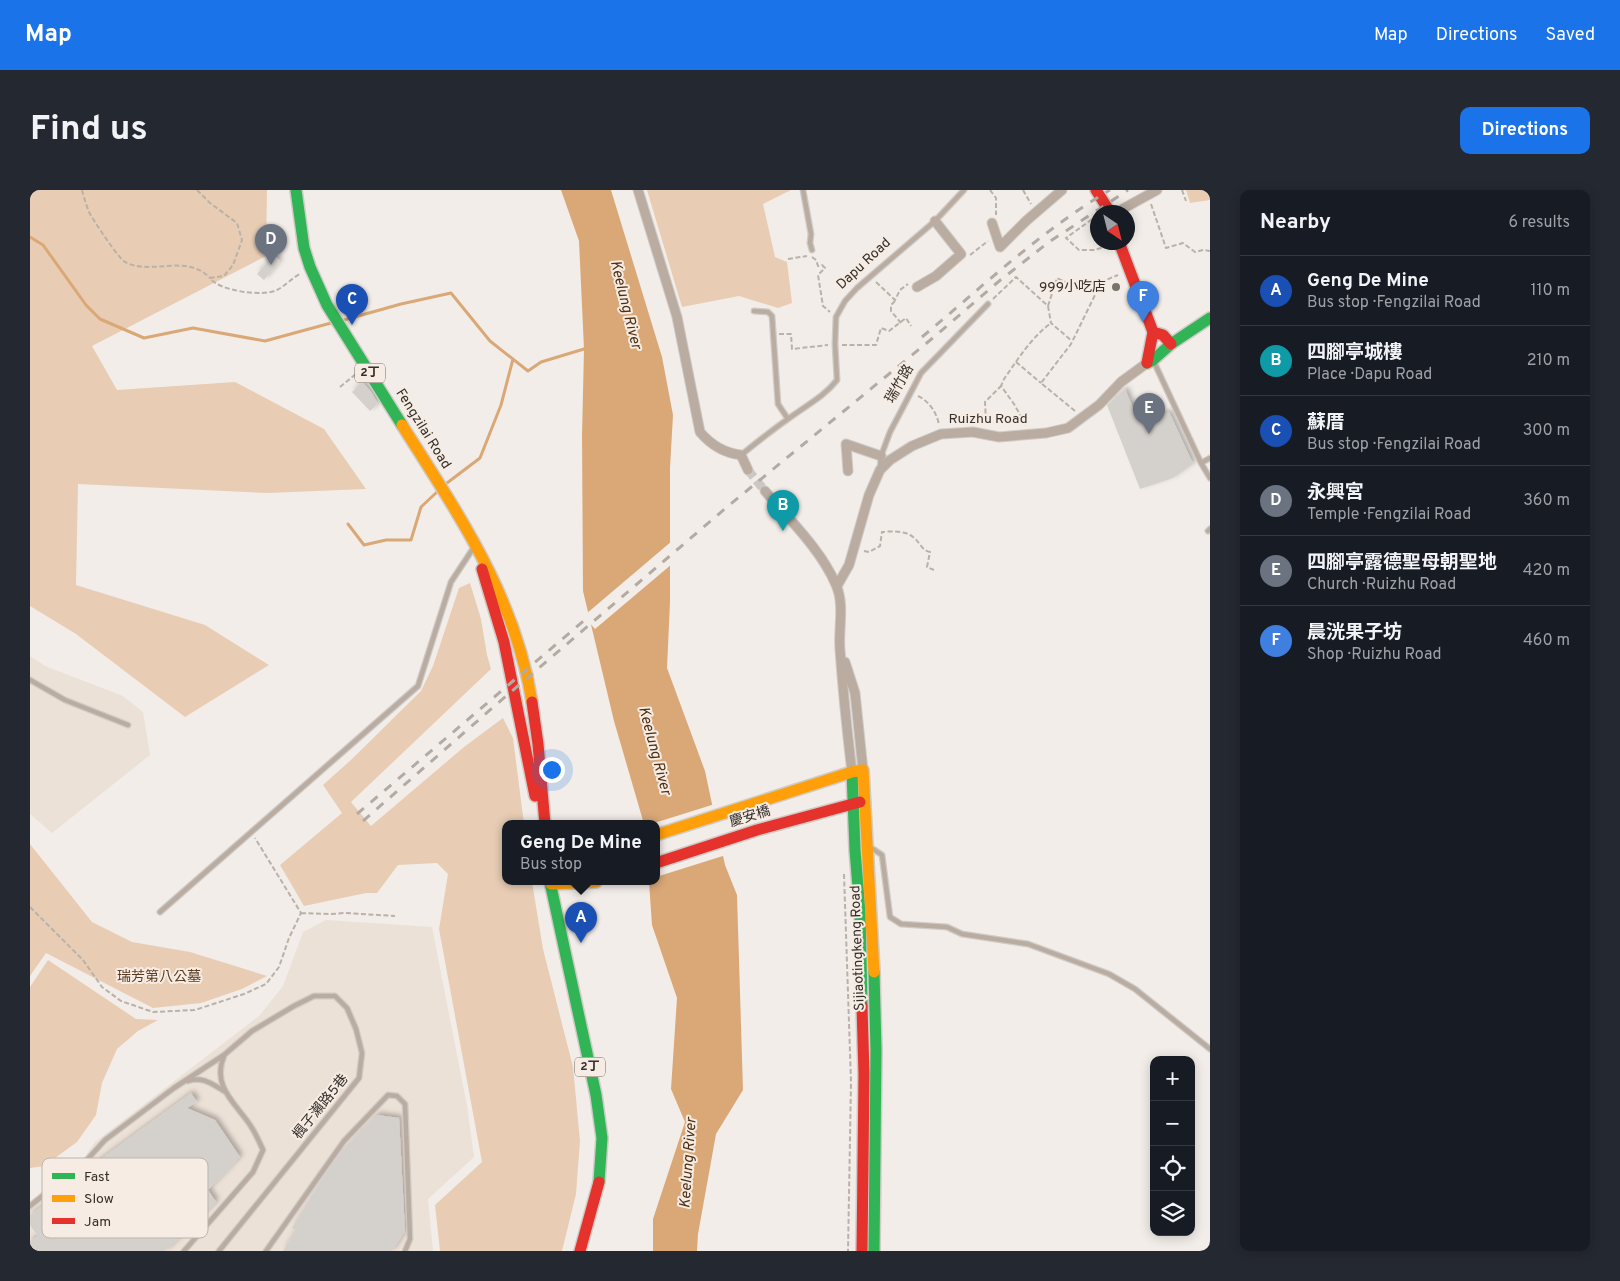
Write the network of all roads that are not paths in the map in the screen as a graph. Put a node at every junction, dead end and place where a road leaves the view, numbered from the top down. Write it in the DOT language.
graph roads {
  1 [pos="296,190"];
  2 [pos="638,190"];
  3 [pos="803,190"];
  4 [pos="964,190"];
  5 [pos="1062,190"];
  6 [pos="1096,190"];
  7 [pos="1157,190"];
  8 [pos="1106,205"];
  9 [pos="1130,205"];
  10 [pos="935,221"];
  11 [pos="992,223"];
  12 [pos="812,250"];
  13 [pos="1118,250"];
  14 [pos="916,287"];
  15 [pos="988,304"];
  16 [pos="754,311"];
  17 [pos="1210,318"];
  18 [pos="1153,332"];
  19 [pos="1170,344"];
  20 [pos="1150,362"];
  21 [pos="788,419"];
  22 [pos="741,455"];
  23 [pos="881,456"];
  24 [pos="1210,458"];
  25 [pos="1201,463"];
  26 [pos="748,470"];
  27 [pos="880,470"];
  28 [pos="848,471"];
  29 [pos="1210,478"];
  30 [pos="765,490"];
  31 [pos="476,544"];
  32 [pos="837,586"];
  33 [pos="30,680"];
  34 [pos="128,724"];
  35 [pos="857,771"];
  36 [pos="865,801"];
  37 [pos="853,804"];
  38 [pos="539,820"];
  39 [pos="545,820"];
  40 [pos="660,834"];
  41 [pos="868,846"];
  42 [pos="660,861"];
  43 [pos="552,885"];
  44 [pos="160,912"];
  45 [pos="1210,1049"];
  46 [pos="224,1055"];
  47 [pos="174,1088"];
  48 [pos="225,1092"];
  49 [pos="89,1158"];
  50 [pos="42,1196"];
  51 [pos="30,1206"];
  52 [pos="208,1224"];
  53 [pos="195,1238"];
  54 [pos="184,1251"];
  55 [pos="219,1251"];
  56 [pos="267,1251"];
  57 [pos="405,1251"];
  58 [pos="580,1251"];
  59 [pos="862,1251"];
  60 [pos="874,1251"];
  1 -- 31 [label="street, Fengzilai Road / 2丁"];
  2 -- 22 [label="street"];
  3 -- 12 [label="lane"];
  4 -- 10 [label="lane, Dapu Road"];
  5 -- 11 [label="street"];
  6 -- 8 [label="street"];
  7 -- 9 [label="street"];
  10 -- 14 [label="street"];
  10 -- 21 [label="lane, Dapu Road"];
  13 -- 18 [label="street"];
  15 -- 23 [label="lane, 瑞竹路"];
  16 -- 21 [label="lane"];
  17 -- 19 [label="street, Ruizhu Road"];
  18 -- 19 [label="street"];
  18 -- 20 [label="street"];
  19 -- 20 [label="street, Ruizhu Road"];
  20 -- 25 [label="lane"];
  20 -- 27 [label="street, Ruizhu Road"];
  21 -- 22 [label="lane"];
  22 -- 26 [label="street"];
  23 -- 27 [label="lane, 瑞竹路"];
  23 -- 28 [label="street"];
  24 -- 25 [label="lane"];
  25 -- 29 [label="lane"];
  27 -- 32 [label="street, Ruizhu Road"];
  30 -- 32 [label="street"];
  31 -- 38 [label="street, Fengzilai Road / 2丁"];
  31 -- 39 [label="street, Fengzilai Road / 2丁"];
  31 -- 44 [label="lane"];
  32 -- 35 [label="street, Sijiaotingkeng Road"];
  33 -- 34 [label="lane"];
  35 -- 36 [label="street, Sijiaotingkeng Road"];
  35 -- 37 [label="street, Sijiaotingkeng Road"];
  35 -- 40 [label="street, 慶安橋"];
  36 -- 37 [label="street, 慶安橋"];
  36 -- 41 [label="street, Sijiaotingkeng Road"];
  37 -- 42 [label="street, 慶安橋"];
  37 -- 59 [label="street, Sijiaotingkeng Road"];
  41 -- 45 [label="lane"];
  41 -- 60 [label="street, Sijiaotingkeng Road"];
  43 -- 58 [label="street, 2丁"];
  46 -- 47 [label="lane, 楓子瀨路5巷"];
  46 -- 48 [label="lane"];
  46 -- 55 [label="lane, 楓子瀨路5巷"];
  47 -- 48 [label="lane"];
  47 -- 49 [label="lane"];
  48 -- 52 [label="lane"];
  50 -- 51 [label="lane"];
  53 -- 54 [label="lane"];
  56 -- 57 [label="lane"];
}
